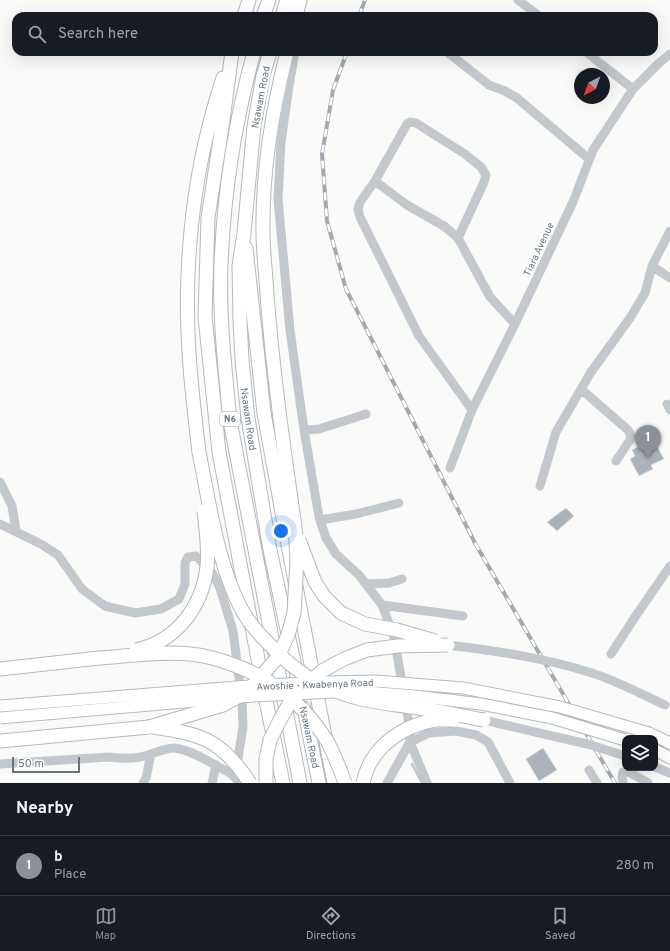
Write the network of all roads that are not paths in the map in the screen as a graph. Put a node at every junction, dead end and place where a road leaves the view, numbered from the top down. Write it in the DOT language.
graph roads {
  1 [pos="249,0"];
  2 [pos="269,0"];
  3 [pos="287,0"];
  4 [pos="518,0"];
  5 [pos="245,12"];
  6 [pos="265,12"];
  7 [pos="283,12"];
  8 [pos="534,12"];
  9 [pos="670,54"];
  10 [pos="231,56"];
  11 [pos="231,56"];
  12 [pos="253,56"];
  13 [pos="269,56"];
  14 [pos="286,56"];
  15 [pos="294,56"];
  16 [pos="452,56"];
  17 [pos="591,56"];
  18 [pos="633,89"];
  19 [pos="589,159"];
  20 [pos="375,181"];
  21 [pos="670,231"];
  22 [pos="244,233"];
  23 [pos="458,238"];
  24 [pos="652,266"];
  25 [pos="670,278"];
  26 [pos="515,324"];
  27 [pos="582,390"];
  28 [pos="472,410"];
  29 [pos="366,414"];
  30 [pos="304,430"];
  31 [pos="199,452"];
  32 [pos="616,461"];
  33 [pos="450,468"];
  34 [pos="0,482"];
  35 [pos="540,486"];
  36 [pos="399,503"];
  37 [pos="320,520"];
  38 [pos="0,524"];
  39 [pos="295,527"];
  40 [pos="16,530"];
  41 [pos="669,572"];
  42 [pos="402,579"];
  43 [pos="366,584"];
  44 [pos="382,605"];
  45 [pos="463,616"];
  46 [pos="448,645"];
  47 [pos="611,654"];
  48 [pos="99,658"];
  49 [pos="0,669"];
  50 [pos="0,706"];
  51 [pos="667,707"];
  52 [pos="0,718"];
  53 [pos="484,720"];
  54 [pos="149,727"];
  55 [pos="622,739"];
  56 [pos="0,742"];
  57 [pos="410,742"];
  58 [pos="670,743"];
  59 [pos="658,752"];
  60 [pos="151,754"];
  61 [pos="622,755"];
  62 [pos="670,758"];
  63 [pos="0,764"];
  64 [pos="216,765"];
  65 [pos="658,768"];
  66 [pos="589,770"];
  67 [pos="670,773"];
  68 [pos="237,780"];
  69 [pos="143,783"];
  70 [pos="212,783"];
  71 [pos="250,783"];
  72 [pos="266,783"];
  73 [pos="283,783"];
  74 [pos="300,783"];
  75 [pos="319,783"];
  76 [pos="334,783"];
  77 [pos="345,783"];
  78 [pos="363,783"];
  79 [pos="387,783"];
  80 [pos="427,783"];
  81 [pos="510,783"];
  82 [pos="597,783"];
  83 [pos="623,783"];
  84 [pos="648,783"];
  1 -- 5 [label="highway"];
  2 -- 6 [label="highway"];
  3 -- 7 [label="highway"];
  4 -- 8 [label="street"];
  9 -- 18 [label="street, Tiara Avenue"];
  10 -- 31 [label="highway"];
  11 -- 73 [label="highway"];
  12 -- 74 [label="highway, Nsawam Road / N6"];
  13 -- 22 [label="highway, Nsawam Road / N6"];
  14 -- 39 [label="highway"];
  15 -- 30 [label="street"];
  16 -- 19 [label="street"];
  17 -- 18 [label="street"];
  18 -- 19 [label="street, Tiara Avenue"];
  19 -- 26 [label="street, Tiara Avenue"];
  20 -- 23 [label="street"];
  20 -- 23 [label="street"];
  20 -- 28 [label="street"];
  21 -- 24 [label="street"];
  22 -- 75 [label="highway, Nsawam Road / N6"];
  22 -- 76 [label="highway"];
  23 -- 26 [label="street"];
  24 -- 25 [label="street"];
  24 -- 27 [label="street"];
  26 -- 28 [label="street, Tiara Avenue"];
  27 -- 32 [label="street"];
  27 -- 35 [label="street"];
  28 -- 33 [label="street, Tiara Avenue"];
  29 -- 30 [label="street"];
  30 -- 37 [label="street"];
  31 -- 48 [label="highway, bridge"];
  31 -- 53 [label="highway, bridge"];
  34 -- 40 [label="street"];
  36 -- 37 [label="street"];
  37 -- 43 [label="street"];
  38 -- 40 [label="street"];
  39 -- 46 [label="highway, bridge"];
  39 -- 54 [label="highway, bridge"];
  40 -- 68 [label="street"];
  41 -- 47 [label="street"];
  42 -- 43 [label="street"];
  43 -- 44 [label="street"];
  44 -- 45 [label="street"];
  44 -- 57 [label="street"];
  46 -- 51 [label="street, bridge"];
  46 -- 72 [label="highway, bridge"];
  48 -- 49 [label="highway"];
  48 -- 77 [label="highway, bridge"];
  50 -- 58 [label="main road, Awoshie - Kwabenya Road, bridge"];
  52 -- 55 [label="main road, Awoshie - Kwabenya Road, bridge"];
  53 -- 61 [label="street, bridge"];
  53 -- 78 [label="highway, bridge"];
  54 -- 56 [label="highway"];
  54 -- 71 [label="highway, bridge"];
  57 -- 79 [label="street"];
  57 -- 80 [label="street"];
  57 -- 81 [label="street"];
  59 -- 62 [label="main road"];
  60 -- 63 [label="street"];
  60 -- 64 [label="street"];
  60 -- 69 [label="street"];
  64 -- 68 [label="street"];
  64 -- 70 [label="street"];
  65 -- 67 [label="street"];
  66 -- 82 [label="street"];
  83 -- 84 [label="street"];
}
